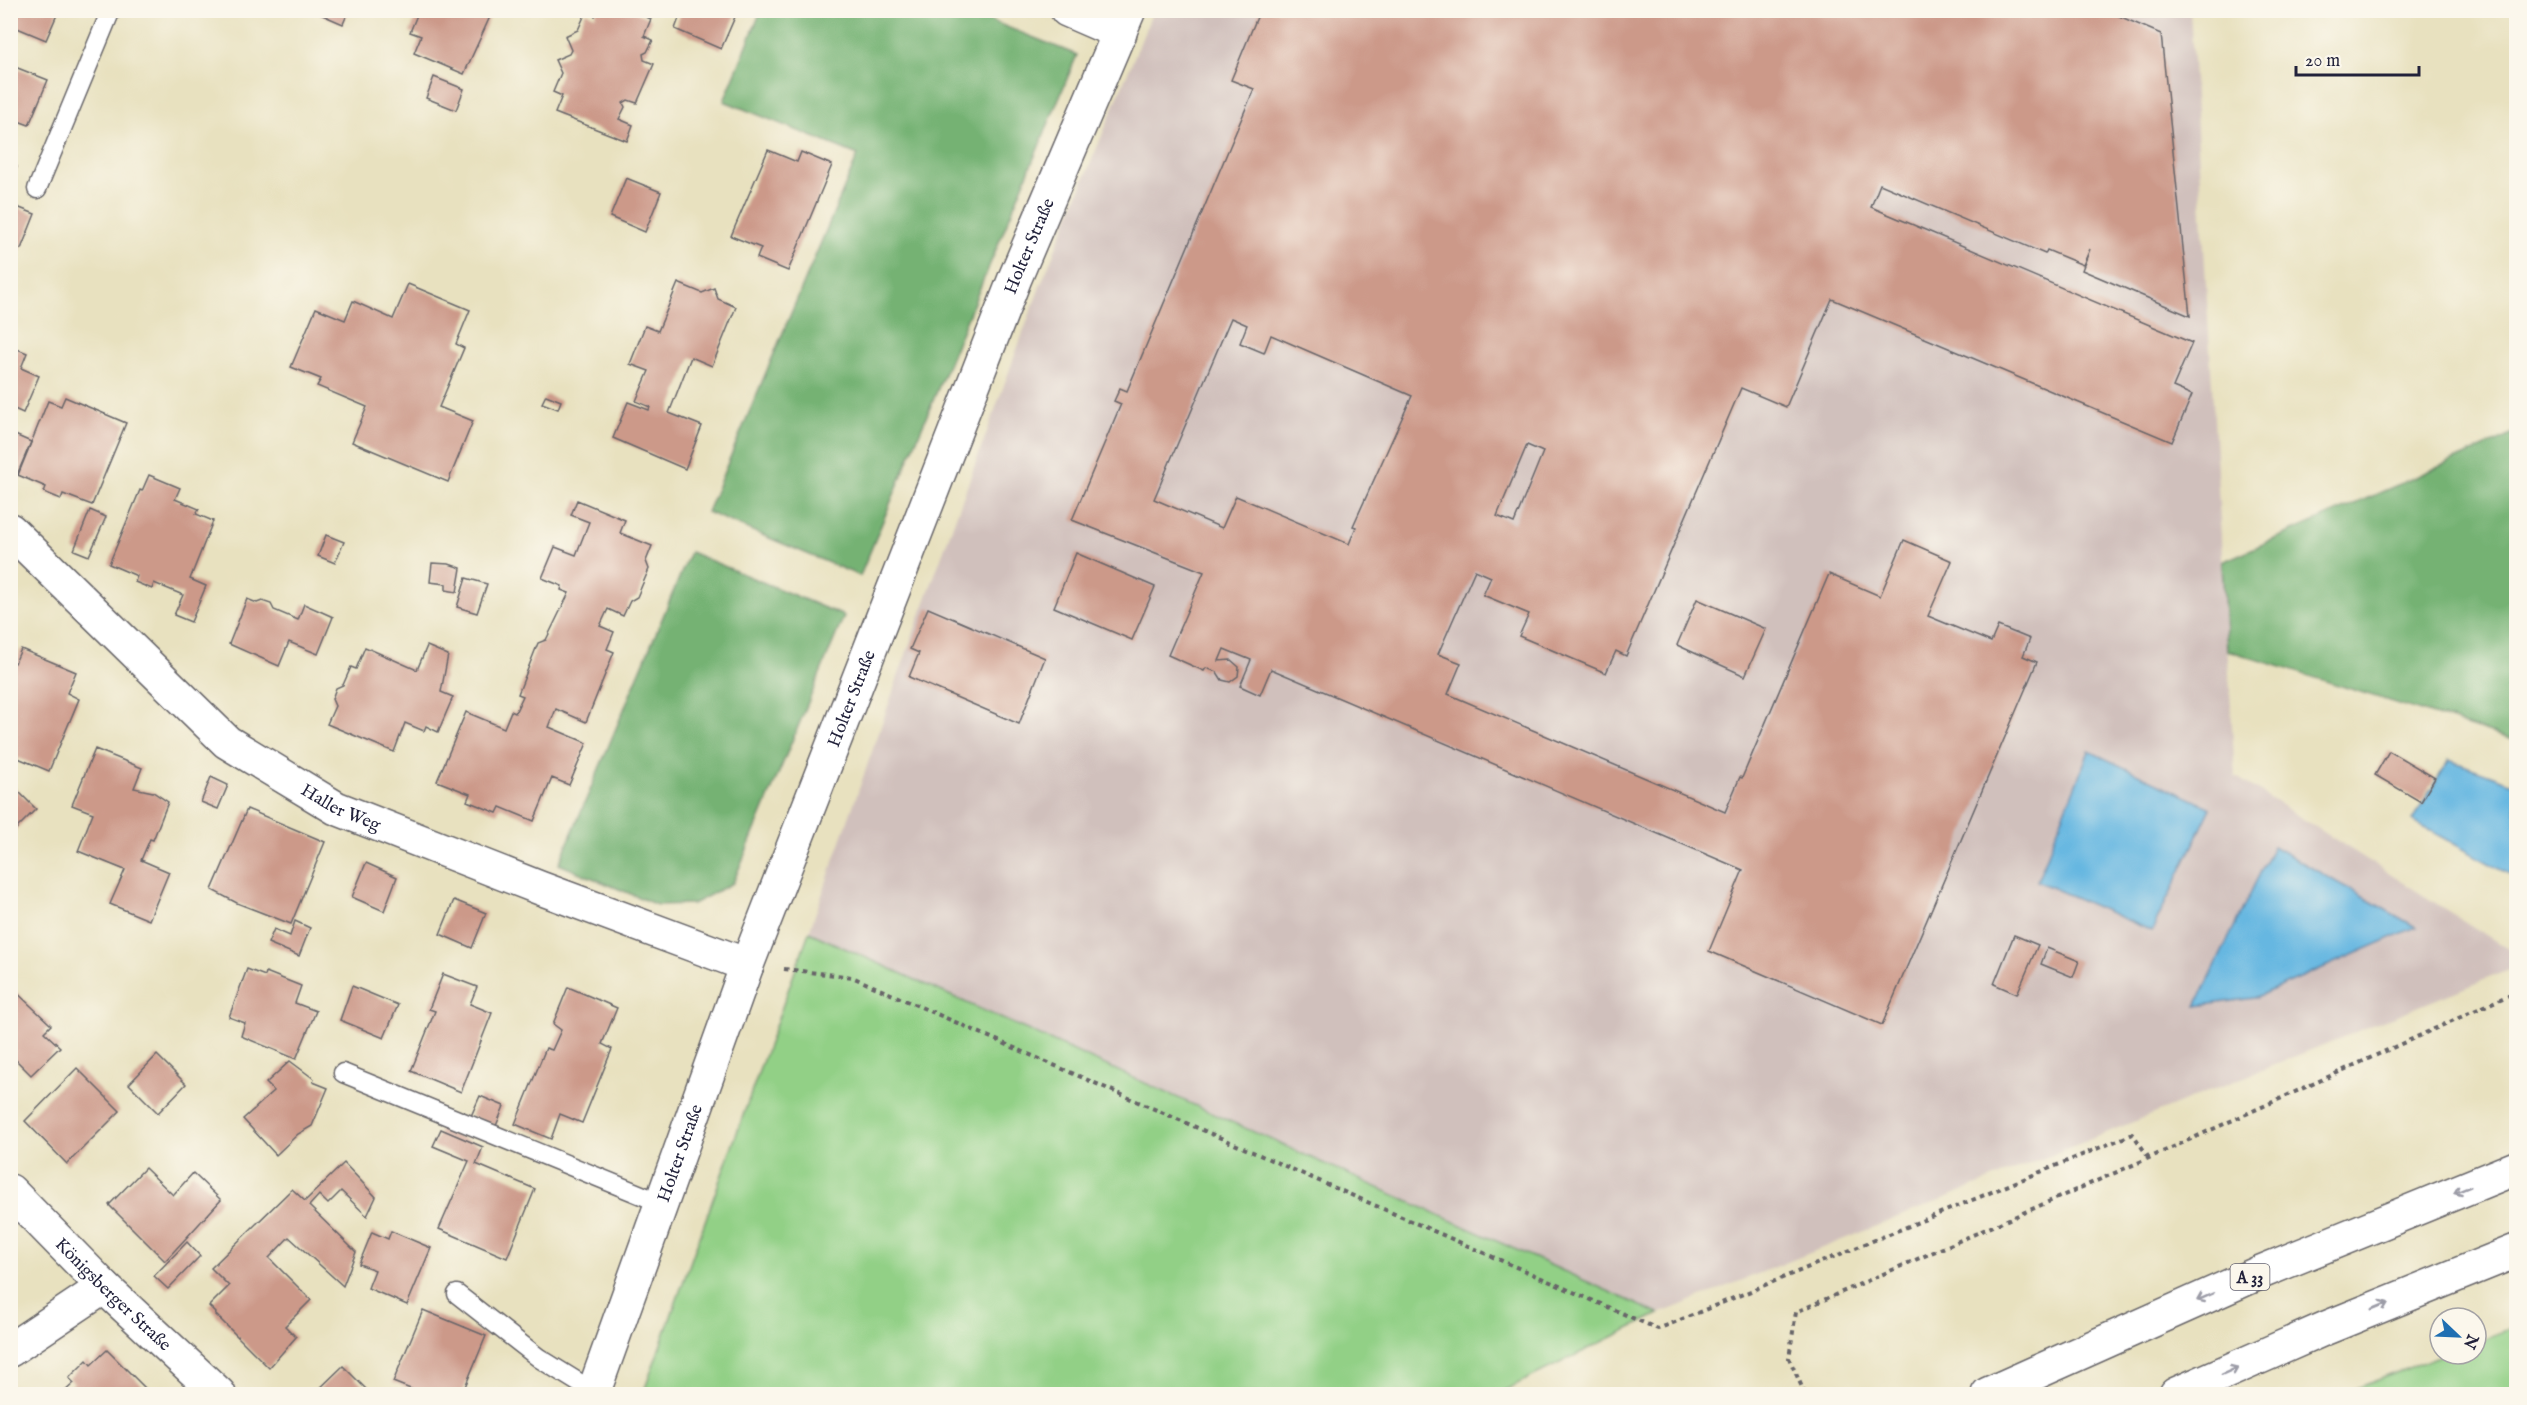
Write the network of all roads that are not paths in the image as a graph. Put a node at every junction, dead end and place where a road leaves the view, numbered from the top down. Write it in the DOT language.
graph roads {
  1 [pos="111,10"];
  2 [pos="1067,10"];
  3 [pos="1124,22"];
  4 [pos="37,189"];
  5 [pos="10,530"];
  6 [pos="747,965"];
  7 [pos="343,1073"];
  8 [pos="2517,1168"];
  9 [pos="10,1191"];
  10 [pos="661,1203"];
  11 [pos="2517,1251"];
  12 [pos="104,1287"];
  13 [pos="457,1294"];
  14 [pos="10,1350"];
  15 [pos="594,1393"];
  16 [pos="219,1395"];
  17 [pos="1988,1395"];
  18 [pos="2176,1395"];
  1 -- 4 [label="lane"];
  2 -- 3 [label="main road"];
  3 -- 6 [label="main road, Holter Straße"];
  5 -- 6 [label="main road, Haller Weg"];
  6 -- 10 [label="main road, Holter Straße"];
  7 -- 10 [label="lane"];
  8 -- 17 [label="main road, A 33, one-way"];
  9 -- 12 [label="main road, Königsberger Straße"];
  10 -- 15 [label="main road, Holter Straße"];
  18 -- 11 [label="main road, one-way"];
  12 -- 14 [label="main road"];
  12 -- 16 [label="main road, Königsberger Straße"];
  13 -- 15 [label="lane"];
}
